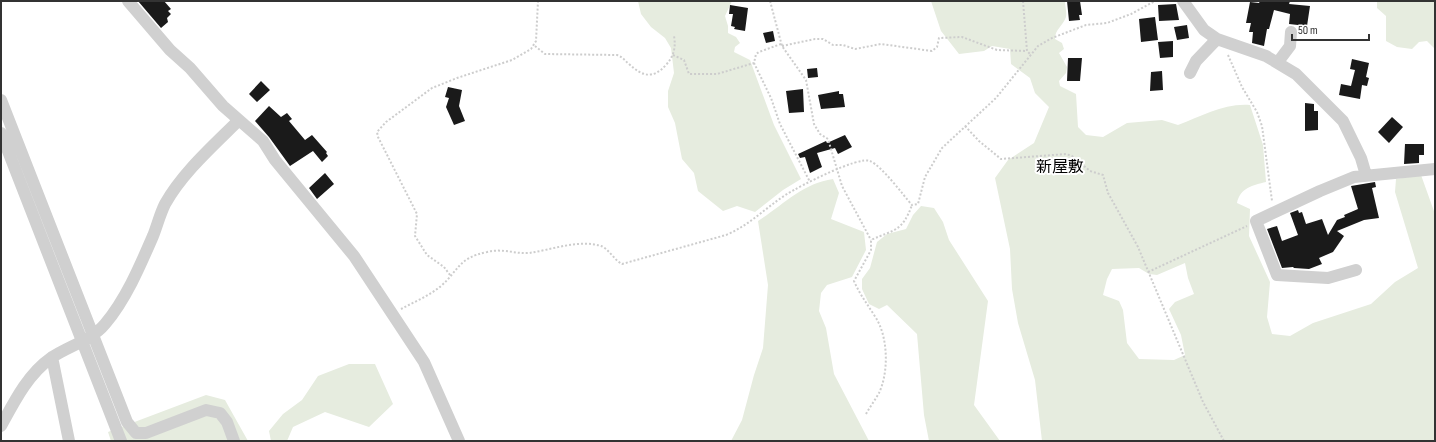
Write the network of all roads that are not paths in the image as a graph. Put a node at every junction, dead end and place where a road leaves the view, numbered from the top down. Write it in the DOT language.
graph roads {
  1 [pos="128,1"];
  2 [pos="1183,1"];
  3 [pos="1291,32"];
  4 [pos="1219,40"];
  5 [pos="1278,62"];
  6 [pos="1190,73"];
  7 [pos="1,100"];
  8 [pos="239,120"];
  9 [pos="1,133"];
  10 [pos="1435,169"];
  11 [pos="1366,175"];
  12 [pos="1356,270"];
  13 [pos="93,334"];
  14 [pos="82,341"];
  15 [pos="52,357"];
  16 [pos="1,426"];
  17 [pos="69,441"];
  18 [pos="121,441"];
  19 [pos="234,441"];
  20 [pos="459,441"];
  1 -- 8 [label="street"];
  2 -- 4 [label="street"];
  3 -- 5 [label="street"];
  4 -- 5 [label="street"];
  4 -- 6 [label="street"];
  5 -- 11 [label="street"];
  7 -- 13 [label="street"];
  8 -- 13 [label="street"];
  8 -- 20 [label="street"];
  9 -- 14 [label="street"];
  10 -- 11 [label="street"];
  11 -- 12 [label="street"];
  13 -- 14 [label="street"];
  13 -- 19 [label="street"];
  14 -- 15 [label="street"];
  14 -- 18 [label="street"];
  15 -- 16 [label="street"];
  15 -- 17 [label="street"];
}
